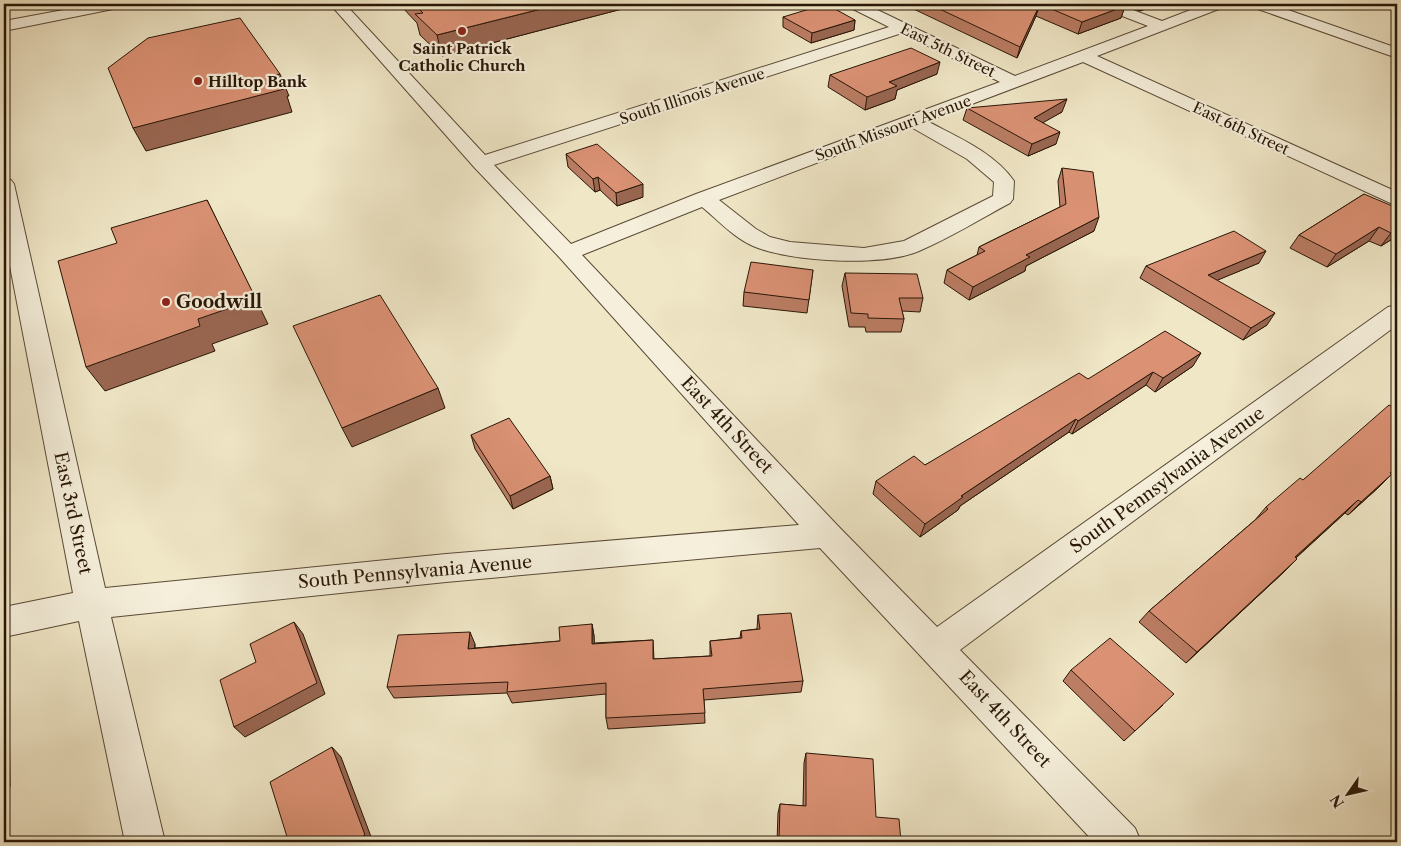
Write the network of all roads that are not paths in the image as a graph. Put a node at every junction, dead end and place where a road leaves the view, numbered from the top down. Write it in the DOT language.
graph roads {
  1 [pos="118,4"];
  2 [pos="337,4"];
  3 [pos="854,4"];
  4 [pos="1104,4"];
  5 [pos="1219,4"];
  6 [pos="1257,4"];
  7 [pos="4,26"];
  8 [pos="1161,26"];
  9 [pos="903,28"];
  10 [pos="1397,53"];
  11 [pos="1085,57"];
  12 [pos="1014,82"];
  13 [pos="914,120"];
  14 [pos="481,163"];
  15 [pos="4,184"];
  16 [pos="703,198"];
  17 [pos="1397,200"];
  18 [pos="568,253"];
  19 [pos="1397,313"];
  20 [pos="827,534"];
  21 [pos="92,604"];
  22 [pos="4,622"];
  23 [pos="937,647"];
  24 [pos="145,842"];
  25 [pos="1121,842"];
  1 -- 7 [label="street"];
  2 -- 14 [label="street, East 4th Street"];
  3 -- 9 [label="street, East 5th Street"];
  4 -- 8 [label="street"];
  5 -- 8 [label="street, South Missouri Avenue"];
  6 -- 10 [label="street"];
  8 -- 11 [label="street, South Missouri Avenue"];
  9 -- 12 [label="street, East 5th Street"];
  9 -- 14 [label="street, South Illinois Avenue"];
  11 -- 12 [label="street, South Missouri Avenue"];
  11 -- 17 [label="street, East 6th Street"];
  12 -- 13 [label="street, South Missouri Avenue"];
  13 -- 16 [label="street, South Missouri Avenue"];
  13 -- 16 [label="street"];
  14 -- 18 [label="street, East 4th Street"];
  15 -- 21 [label="street, East 3rd Street"];
  16 -- 18 [label="street, South Missouri Avenue"];
  18 -- 20 [label="street, East 4th Street"];
  19 -- 23 [label="street, South Pennsylvania Avenue"];
  20 -- 21 [label="street, South Pennsylvania Avenue"];
  20 -- 23 [label="street, East 4th Street"];
  21 -- 22 [label="street, South Pennsylvania Avenue"];
  21 -- 24 [label="street, East 3rd Street"];
  23 -- 25 [label="street, East 4th Street"];
}
